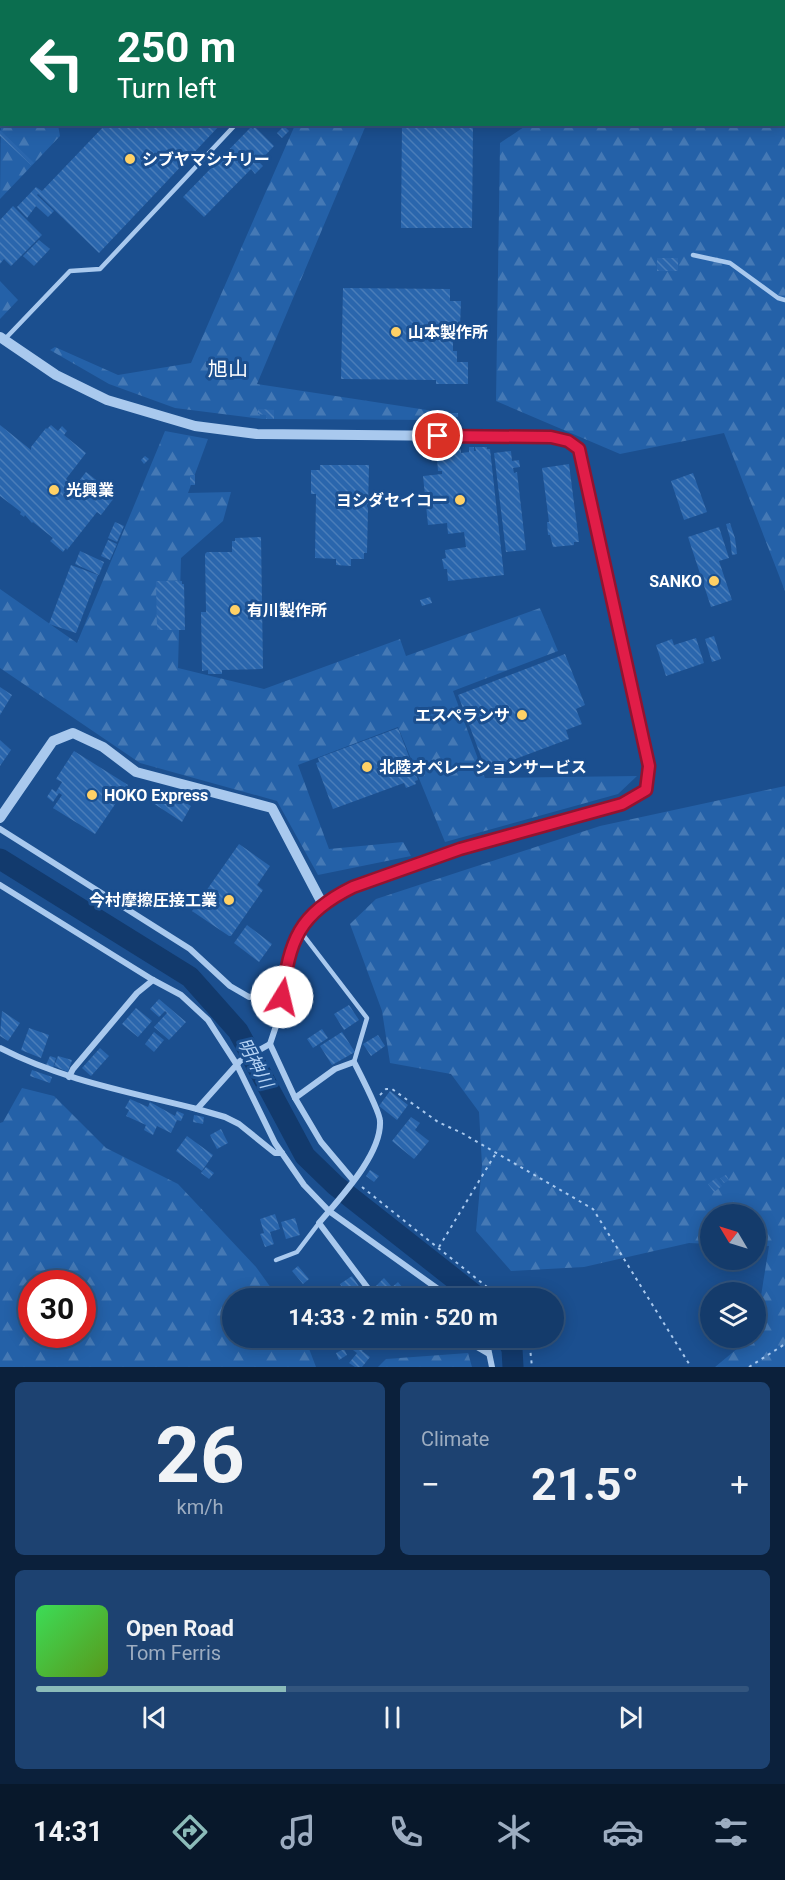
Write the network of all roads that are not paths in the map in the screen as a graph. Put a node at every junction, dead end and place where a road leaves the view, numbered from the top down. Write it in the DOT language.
graph roads {
  1 [pos="234,126"];
  2 [pos="693,255"];
  3 [pos="785,300"];
  4 [pos="2,338"];
  5 [pos="0,818"];
  6 [pos="0,829"];
  7 [pos="0,885"];
  8 [pos="322,904"];
  9 [pos="300,931"];
  10 [pos="285,977"];
  11 [pos="153,980"];
  12 [pos="270,1044"];
  13 [pos="0,1048"];
  14 [pos="354,1062"];
  15 [pos="238,1063"];
  16 [pos="69,1077"];
  17 [pos="295,1098"];
  18 [pos="197,1109"];
  19 [pos="282,1153"];
  20 [pos="352,1183"];
  21 [pos="329,1211"];
  22 [pos="319,1222"];
  23 [pos="276,1260"];
  24 [pos="368,1288"];
  25 [pos="437,1288"];
  26 [pos="479,1348"];
  27 [pos="488,1348"];
  28 [pos="489,1354"];
  29 [pos="492,1367"];
  1 -- 4 [label="lane"];
  2 -- 3 [label="lane"];
  4 -- 8 [label="street"];
  5 -- 8 [label="street"];
  6 -- 10 [label="street"];
  7 -- 11 [label="street"];
  8 -- 9 [label="street"];
  9 -- 10 [label="street"];
  9 -- 14 [label="lane"];
  10 -- 12 [label="street"];
  11 -- 15 [label="street"];
  11 -- 16 [label="street"];
  12 -- 15 [label="street"];
  12 -- 17 [label="street"];
  13 -- 16 [label="street"];
  14 -- 17 [label="street"];
  14 -- 20 [label="street"];
  15 -- 18 [label="street"];
  15 -- 19 [label="street"];
  16 -- 18 [label="street"];
  17 -- 20 [label="street"];
  18 -- 19 [label="street"];
  19 -- 21 [label="street"];
  20 -- 21 [label="street"];
  21 -- 22 [label="street"];
  21 -- 25 [label="street"];
  22 -- 23 [label="lane"];
  22 -- 24 [label="street"];
  26 -- 28 [label="street"];
  27 -- 28 [label="street"];
  28 -- 29 [label="street"];
}
